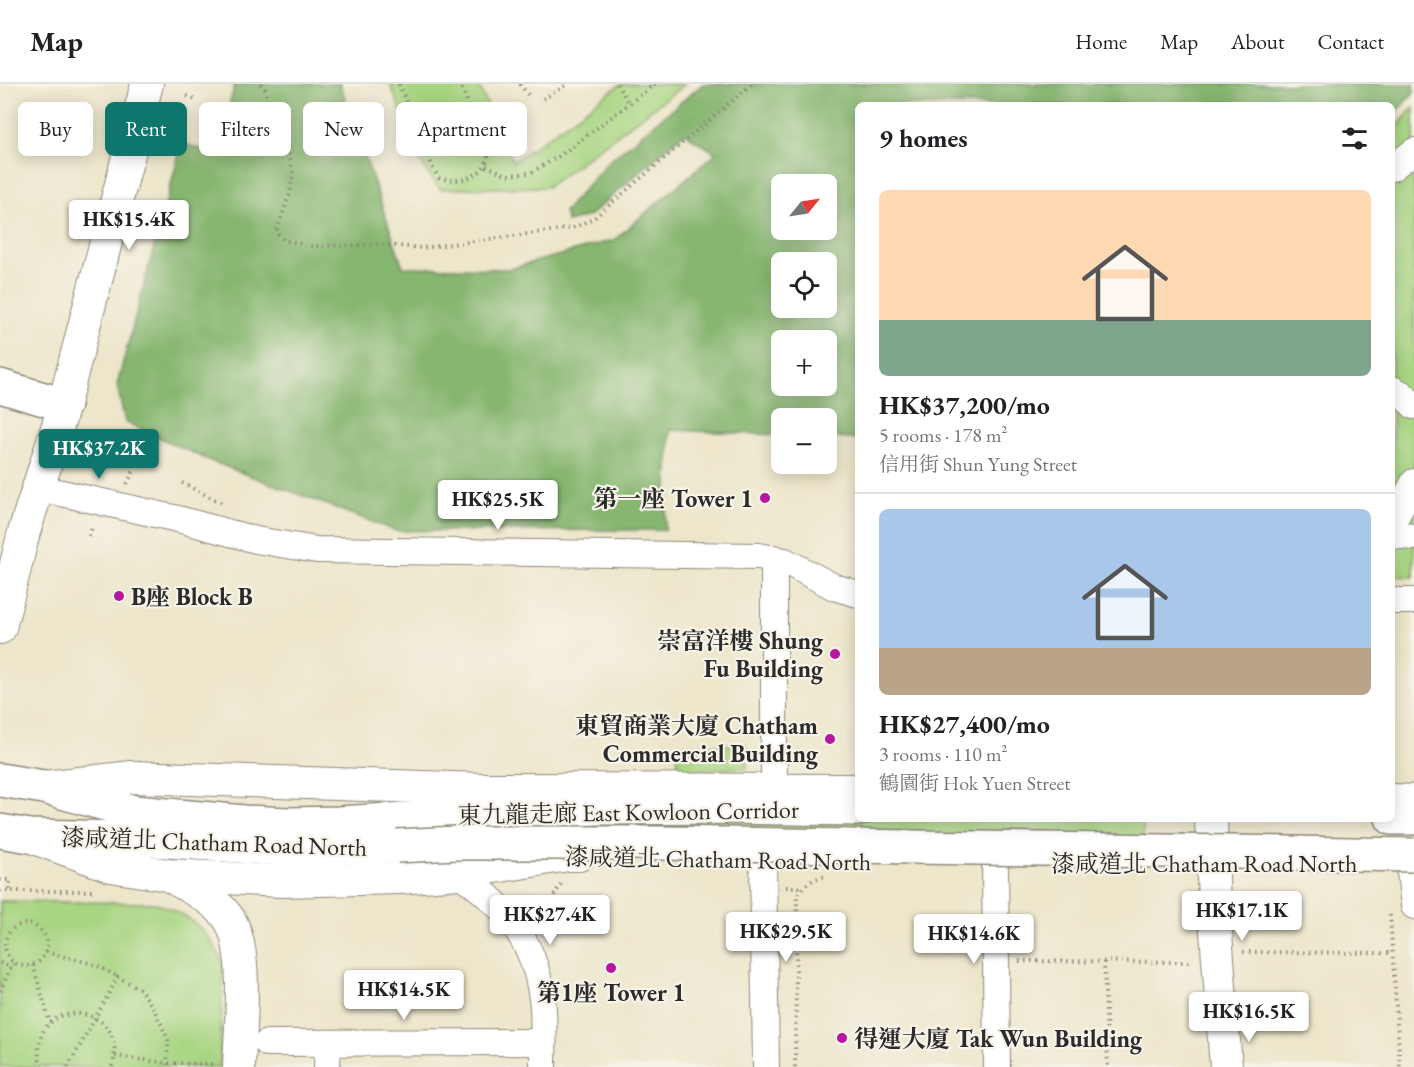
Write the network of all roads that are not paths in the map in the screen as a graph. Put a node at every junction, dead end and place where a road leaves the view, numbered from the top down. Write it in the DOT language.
graph roads {
  1 [pos="147,84"];
  2 [pos="1414,151"];
  3 [pos="1395,166"];
  4 [pos="0,386"];
  5 [pos="1395,390"];
  6 [pos="64,405"];
  7 [pos="1414,406"];
  8 [pos="1414,482"];
  9 [pos="39,488"];
  10 [pos="1395,518"];
  11 [pos="1395,535"];
  12 [pos="1414,537"];
  13 [pos="774,558"];
  14 [pos="846,590"];
  15 [pos="1395,601"];
  16 [pos="1414,601"];
  17 [pos="0,628"];
  18 [pos="0,780"];
  19 [pos="44,787"];
  20 [pos="774,789"];
  21 [pos="855,790"];
  22 [pos="1395,800"];
  23 [pos="1414,801"];
  24 [pos="855,809"];
  25 [pos="1395,818"];
  26 [pos="1414,818"];
  27 [pos="1211,822"];
  28 [pos="15,833"];
  29 [pos="398,833"];
  30 [pos="763,860"];
  31 [pos="1412,860"];
  32 [pos="995,862"];
  33 [pos="1213,865"];
  34 [pos="458,873"];
  35 [pos="168,875"];
  36 [pos="1402,905"];
  37 [pos="267,1043"];
  38 [pos="543,1054"];
  39 [pos="328,1055"];
  40 [pos="226,1065"];
  41 [pos="766,1067"];
  42 [pos="997,1067"];
  43 [pos="1226,1067"];
  1 -- 6 [label="main road"];
  2 -- 3 [label="street"];
  4 -- 6 [label="highway"];
  5 -- 7 [label="street"];
  6 -- 9 [label="main road"];
  8 -- 10 [label="street"];
  9 -- 13 [label="street"];
  9 -- 17 [label="main road"];
  11 -- 12 [label="street"];
  13 -- 14 [label="street"];
  13 -- 20 [label="street"];
  15 -- 16 [label="street"];
  18 -- 19 [label="highway, 漆咸道北 Chatham Road North"];
  19 -- 20 [label="main road, 漆咸道北 Chatham Road North"];
  19 -- 29 [label="highway, 漆咸道北 Chatham Road North"];
  20 -- 21 [label="main road, 漆咸道北 Chatham Road North"];
  22 -- 23 [label="main road"];
  24 -- 29 [label="highway, 東九龍走廊 East Kowloon Corridor"];
  25 -- 26 [label="highway"];
  27 -- 33 [label="main road"];
  28 -- 29 [label="highway, 漆咸道北 Chatham Road North"];
  28 -- 35 [label="main road, 漆咸道北 Chatham Road North"];
  29 -- 31 [label="highway, 東九龍走廊 East Kowloon Corridor, bridge"];
  30 -- 32 [label="main road, 漆咸道北 Chatham Road North"];
  30 -- 34 [label="main road, 漆咸道北 Chatham Road North"];
  30 -- 41 [label="street"];
  31 -- 33 [label="main road, 漆咸道北 Chatham Road North"];
  31 -- 36 [label="street"];
  32 -- 33 [label="main road, 漆咸道北 Chatham Road North"];
  32 -- 42 [label="street"];
  33 -- 43 [label="main road"];
  34 -- 35 [label="main road, 漆咸道北 Chatham Road North"];
  34 -- 38 [label="street"];
  35 -- 40 [label="main road"];
  37 -- 39 [label="street"];
  38 -- 39 [label="street"];
}
